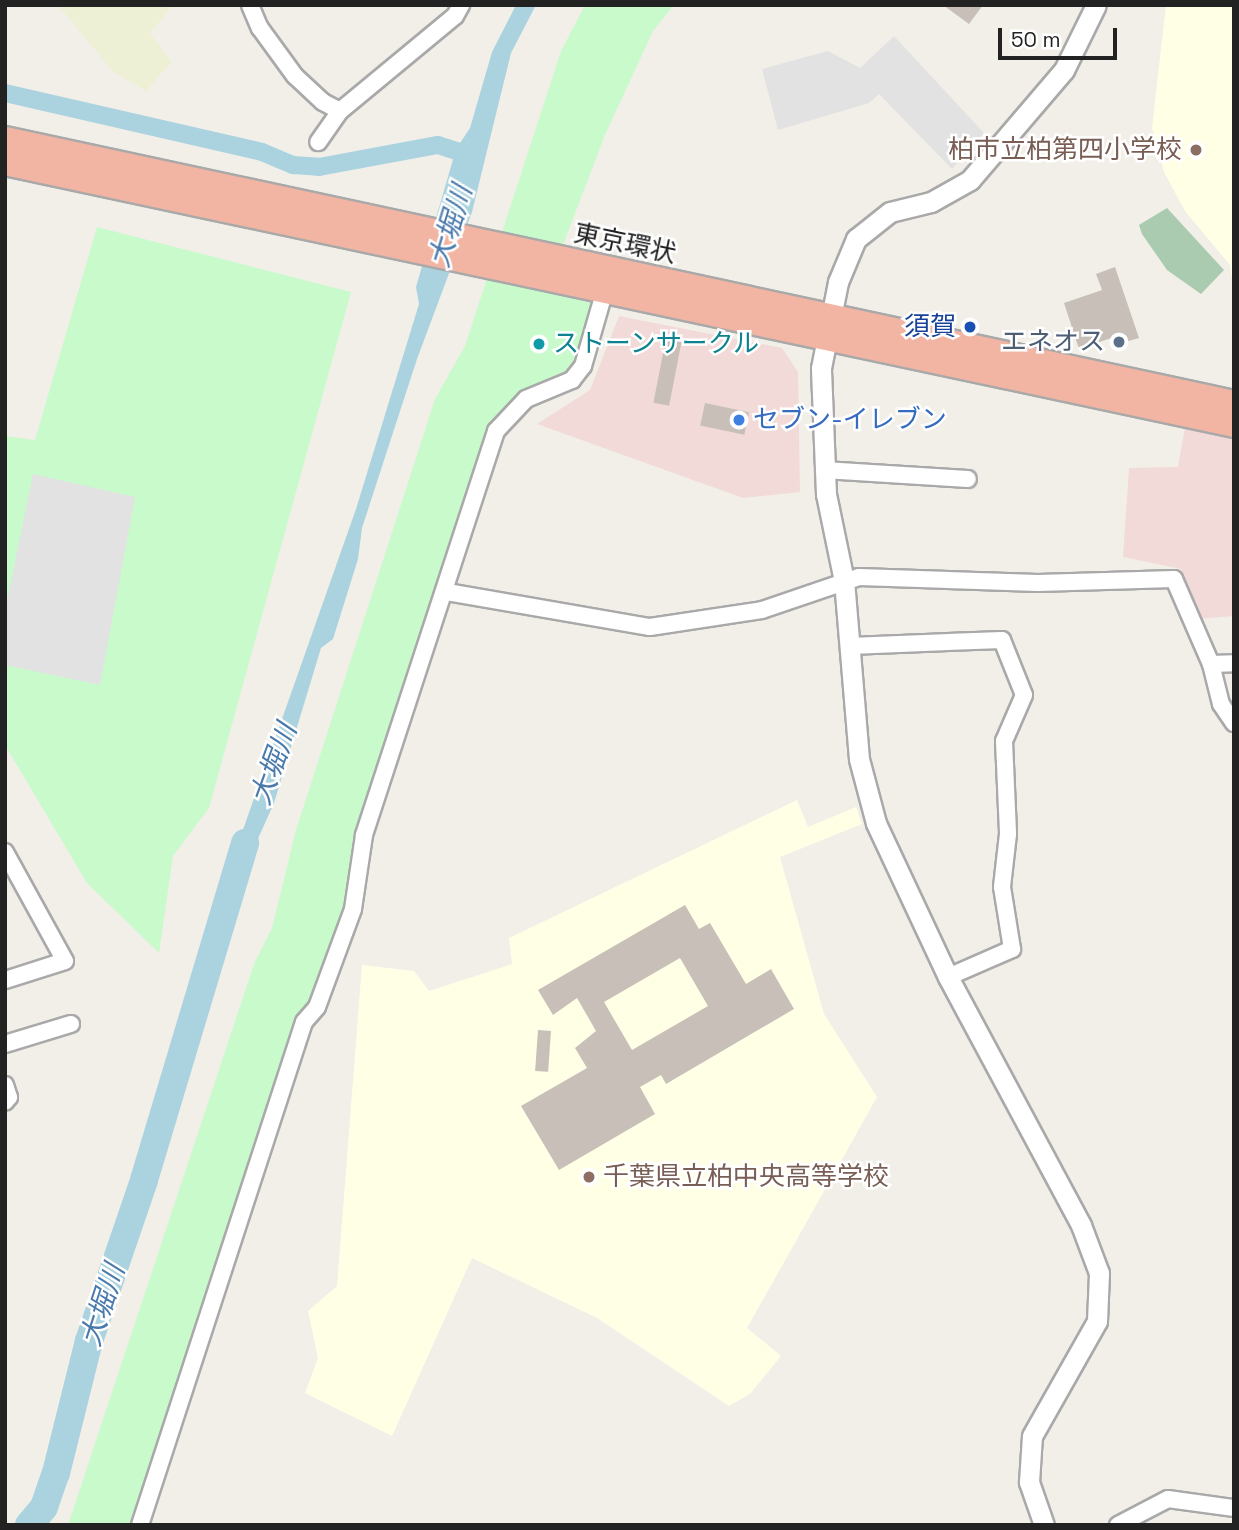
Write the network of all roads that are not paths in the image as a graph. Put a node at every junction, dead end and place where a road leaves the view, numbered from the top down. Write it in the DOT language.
graph roads {
  1 [pos="250,5"];
  2 [pos="461,5"];
  3 [pos="1096,5"];
  4 [pos="340,111"];
  5 [pos="5,139"];
  6 [pos="318,142"];
  7 [pos="5,163"];
  8 [pos="396,237"];
  9 [pos="495,256"];
  10 [pos="605,290"];
  11 [pos="827,327"];
  12 [pos="1234,403"];
  13 [pos="1234,425"];
  14 [pos="824,470"];
  15 [pos="968,479"];
  16 [pos="844,581"];
  17 [pos="447,592"];
  18 [pos="849,646"];
  19 [pos="1234,663"];
  20 [pos="1211,664"];
  21 [pos="1234,723"];
  22 [pos="5,852"];
  23 [pos="948,978"];
  24 [pos="5,980"];
  25 [pos="71,1024"];
  26 [pos="5,1044"];
  27 [pos="5,1085"];
  28 [pos="5,1102"];
  29 [pos="1234,1507"];
  30 [pos="139,1525"];
  31 [pos="1044,1525"];
  32 [pos="1118,1525"];
  1 -- 4 [label="street"];
  2 -- 4 [label="street"];
  3 -- 11 [label="street"];
  4 -- 6 [label="street"];
  5 -- 8 [label="highway, 東京環状"];
  7 -- 8 [label="highway, 東京環状"];
  8 -- 9 [label="highway, 東京環状"];
  9 -- 10 [label="highway, 東京環状"];
  9 -- 11 [label="highway, 東京環状"];
  10 -- 11 [label="highway, 東京環状"];
  10 -- 17 [label="street"];
  11 -- 12 [label="highway, 東京環状"];
  11 -- 13 [label="highway, 東京環状"];
  11 -- 14 [label="street"];
  14 -- 15 [label="street"];
  14 -- 16 [label="street"];
  16 -- 17 [label="street"];
  16 -- 18 [label="street"];
  16 -- 20 [label="street"];
  17 -- 30 [label="street"];
  18 -- 23 [label="street"];
  18 -- 23 [label="street"];
  19 -- 20 [label="street"];
  20 -- 21 [label="street"];
  22 -- 24 [label="street"];
  23 -- 31 [label="street"];
  25 -- 26 [label="street"];
  27 -- 28 [label="street"];
  29 -- 32 [label="street"];
}
